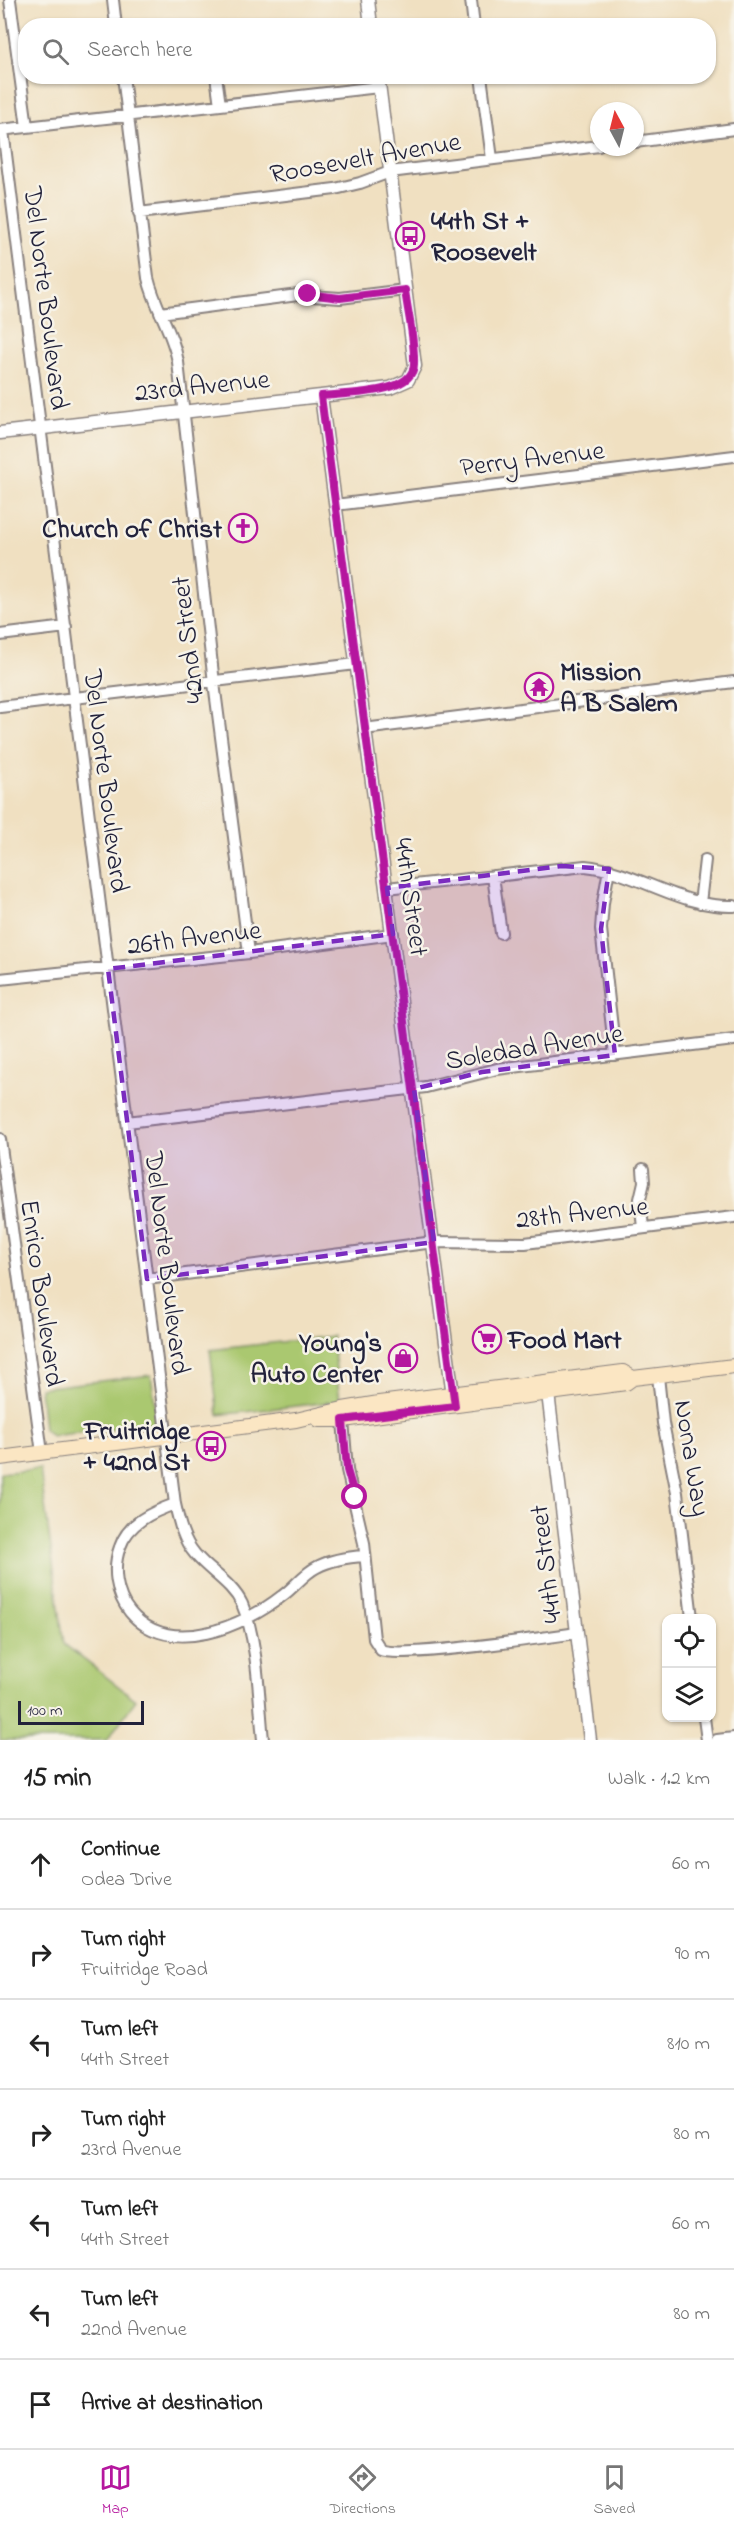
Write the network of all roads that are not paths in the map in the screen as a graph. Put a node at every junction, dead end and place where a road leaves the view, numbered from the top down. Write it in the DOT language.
graph roads {
  1 [pos="10,0"];
  2 [pos="113,0"];
  3 [pos="368,0"];
  4 [pos="471,0"];
  5 [pos="115,18"];
  6 [pos="370,18"];
  7 [pos="473,18"];
  8 [pos="18,60"];
  9 [pos="21,84"];
  10 [pos="124,84"];
  11 [pos="217,84"];
  12 [pos="364,84"];
  13 [pos="378,84"];
  14 [pos="482,84"];
  15 [pos="220,105"];
  16 [pos="128,116"];
  17 [pos="27,127"];
  18 [pos="734,129"];
  19 [pos="2,130"];
  20 [pos="644,140"];
  21 [pos="590,147"];
  22 [pos="492,159"];
  23 [pos="390,172"];
  24 [pos="140,213"];
  25 [pos="405,290"];
  26 [pos="160,313"];
  27 [pos="321,396"];
  28 [pos="183,412"];
  29 [pos="41,427"];
  30 [pos="0,433"];
  31 [pos="734,456"];
  32 [pos="335,505"];
  33 [pos="66,627"];
  34 [pos="0,634"];
  35 [pos="356,664"];
  36 [pos="734,682"];
  37 [pos="214,683"];
  38 [pos="75,699"];
  39 [pos="0,707"];
  40 [pos="364,729"];
  41 [pos="705,860"];
  42 [pos="609,869"];
  43 [pos="493,876"];
  44 [pos="387,888"];
  45 [pos="700,903"];
  46 [pos="734,906"];
  47 [pos="501,933"];
  48 [pos="393,934"];
  49 [pos="249,953"];
  50 [pos="108,969"];
  51 [pos="0,979"];
  52 [pos="734,1040"];
  53 [pos="615,1054"];
  54 [pos="414,1087"];
  55 [pos="127,1122"];
  56 [pos="0,1139"];
  57 [pos="643,1169"];
  58 [pos="734,1217"];
  59 [pos="643,1228"];
  60 [pos="434,1242"];
  61 [pos="147,1279"];
  62 [pos="734,1366"];
  63 [pos="658,1376"];
  64 [pos="548,1387"];
  65 [pos="454,1400"];
  66 [pos="296,1420"];
  67 [pos="343,1420"];
  68 [pos="167,1437"];
  69 [pos="42,1453"];
  70 [pos="0,1458"];
  71 [pos="175,1504"];
  72 [pos="365,1556"];
  73 [pos="692,1614"];
  74 [pos="247,1619"];
  75 [pos="578,1633"];
  76 [pos="705,1722"];
  77 [pos="734,1738"];
  78 [pos="263,1740"];
  79 [pos="590,1740"];
  80 [pos="707,1740"];
  81 [pos="717,1740"];
  1 -- 8 [label="street"];
  2 -- 5 [label="street"];
  3 -- 6 [label="street"];
  4 -- 7 [label="street"];
  9 -- 17 [label="street"];
  10 -- 16 [label="street, 42nd Street"];
  11 -- 15 [label="street"];
  12 -- 15 [label="street"];
  13 -- 23 [label="street"];
  14 -- 22 [label="street"];
  15 -- 16 [label="street"];
  16 -- 17 [label="street"];
  16 -- 24 [label="street, 42nd Street"];
  17 -- 19 [label="street"];
  18 -- 20 [label="street"];
  19 -- 29 [label="street, Del Norte Boulevard"];
  21 -- 22 [label="street, Roosevelt Avenue"];
  22 -- 23 [label="street, Roosevelt Avenue"];
  23 -- 24 [label="street, Roosevelt Avenue"];
  23 -- 25 [label="street"];
  24 -- 26 [label="street, 42nd Street"];
  25 -- 26 [label="street"];
  25 -- 27 [label="street, 23rd Avenue"];
  26 -- 28 [label="street, 42nd Street"];
  27 -- 28 [label="street, 23rd Avenue"];
  27 -- 32 [label="street, 44th Street"];
  28 -- 29 [label="street, 23rd Avenue"];
  28 -- 37 [label="street, 42nd Street"];
  29 -- 30 [label="street, 23rd Avenue"];
  29 -- 33 [label="street, Del Norte Boulevard"];
  31 -- 32 [label="street, Perry Avenue"];
  32 -- 35 [label="street, 44th Street"];
  33 -- 34 [label="street"];
  33 -- 38 [label="street, Del Norte Boulevard"];
  35 -- 37 [label="street"];
  35 -- 40 [label="street, 44th Street"];
  36 -- 40 [label="street"];
  37 -- 38 [label="street"];
  37 -- 49 [label="street, 42nd Street"];
  38 -- 39 [label="street"];
  38 -- 50 [label="street, Del Norte Boulevard"];
  40 -- 44 [label="street, 44th Street"];
  41 -- 45 [label="street"];
  42 -- 43 [label="street"];
  42 -- 45 [label="street"];
  42 -- 53 [label="street"];
  43 -- 44 [label="street"];
  43 -- 47 [label="street"];
  44 -- 48 [label="street, 44th Street"];
  45 -- 46 [label="street"];
  48 -- 49 [label="street, 26th Avenue"];
  48 -- 54 [label="street, 44th Street"];
  49 -- 50 [label="street, 26th Avenue"];
  50 -- 51 [label="street, 26th Avenue"];
  50 -- 55 [label="street, Del Norte Boulevard"];
  52 -- 53 [label="street, Soledad Avenue"];
  53 -- 54 [label="street, Soledad Avenue"];
  54 -- 55 [label="street, Soledad Avenue"];
  54 -- 60 [label="street, 44th Street"];
  55 -- 61 [label="street, Del Norte Boulevard"];
  56 -- 69 [label="street, Enrico Boulevard"];
  57 -- 59 [label="street"];
  58 -- 59 [label="street, 28th Avenue"];
  59 -- 60 [label="street, 28th Avenue"];
  60 -- 61 [label="street, 28th Avenue"];
  60 -- 65 [label="street, 44th Street"];
  61 -- 68 [label="street, Del Norte Boulevard"];
  62 -- 63 [label="main road"];
  63 -- 64 [label="main road"];
  63 -- 73 [label="street, Nona Way"];
  64 -- 65 [label="main road"];
  64 -- 75 [label="street, 44th Street"];
  65 -- 66 [label="main road"];
  65 -- 67 [label="main road"];
  66 -- 67 [label="main road"];
  66 -- 68 [label="main road"];
  67 -- 72 [label="street"];
  68 -- 69 [label="main road"];
  68 -- 71 [label="street"];
  69 -- 70 [label="main road"];
  71 -- 74 [label="street"];
  71 -- 74 [label="street"];
  72 -- 74 [label="street"];
  72 -- 75 [label="street"];
  74 -- 78 [label="street"];
  75 -- 79 [label="street, 44th Street"];
  76 -- 80 [label="street"];
  77 -- 81 [label="street"];
}
